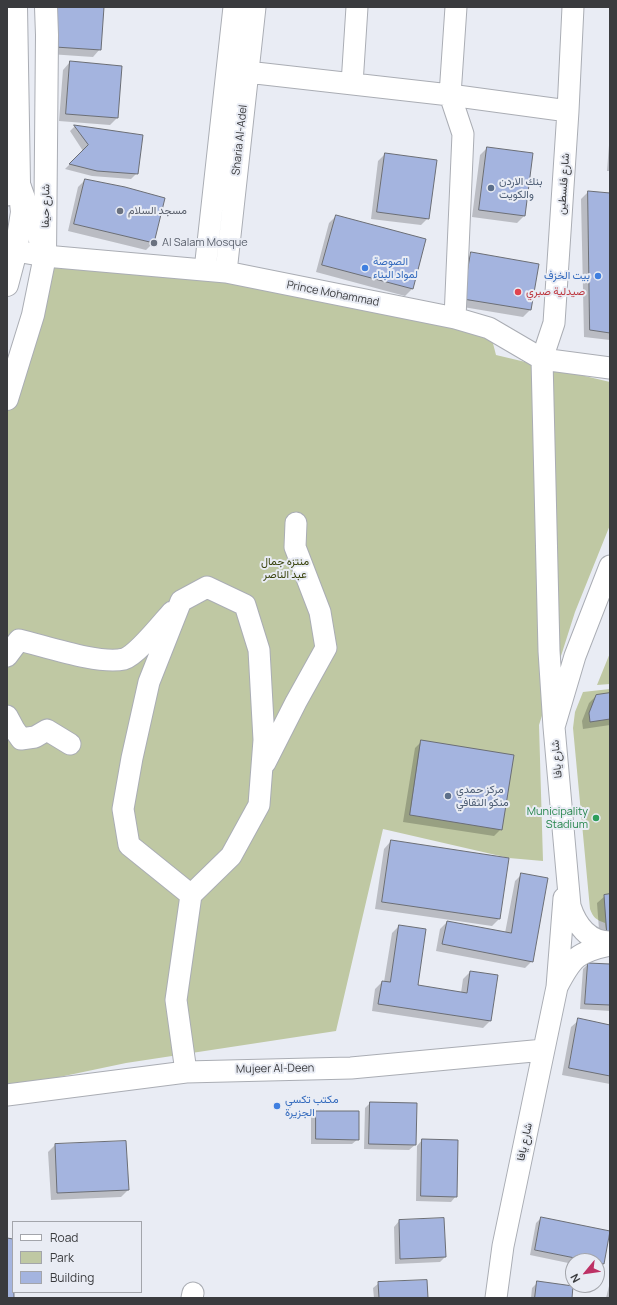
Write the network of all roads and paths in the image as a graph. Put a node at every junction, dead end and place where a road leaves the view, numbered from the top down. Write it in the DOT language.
graph roads {
  1 [pos="16,7"];
  2 [pos="46,7"];
  3 [pos="234,7"];
  4 [pos="256,7"];
  5 [pos="357,7"];
  6 [pos="456,7"];
  7 [pos="573,7"];
  8 [pos="247,72"];
  9 [pos="352,84"];
  10 [pos="450,95"];
  11 [pos="568,111"];
  12 [pos="13,189"];
  13 [pos="16,251"];
  14 [pos="45,256"];
  15 [pos="205,270"];
  16 [pos="226,272"];
  17 [pos="7,285"];
  18 [pos="455,318"];
  19 [pos="542,359"];
  20 [pos="610,368"];
  21 [pos="7,399"];
  22 [pos="296,522"];
  23 [pos="610,566"];
  24 [pos="181,601"];
  25 [pos="7,656"];
  26 [pos="7,716"];
  27 [pos="554,727"];
  28 [pos="70,744"];
  29 [pos="261,771"];
  30 [pos="567,866"];
  31 [pos="191,895"];
  32 [pos="609,943"];
  33 [pos="556,987"];
  34 [pos="544,1050"];
  35 [pos="186,1072"];
  36 [pos="7,1095"];
  37 [pos="496,1298"];
  1 -- 12 [label="main road"];
  2 -- 14 [label="main road, شارع حيفا"];
  3 -- 15 [label="street, Sharia Al-Adel"];
  4 -- 8 [label="street, Sharia Al-Adel"];
  5 -- 9 [label="street"];
  6 -- 10 [label="street"];
  7 -- 11 [label="street, شارع فلسطين"];
  8 -- 9 [label="street"];
  8 -- 16 [label="street, Sharia Al-Adel"];
  9 -- 10 [label="street"];
  10 -- 11 [label="street"];
  10 -- 18 [label="street"];
  11 -- 19 [label="street, شارع فلسطين"];
  12 -- 13 [label="main road"];
  12 -- 14 [label="street"];
  13 -- 14 [label="street, Prince Mohammad"];
  13 -- 17 [label="main road"];
  14 -- 15 [label="street, Prince Mohammad"];
  14 -- 21 [label="main road, شارع حيفا"];
  15 -- 16 [label="street, Prince Mohammad"];
  16 -- 18 [label="street, Prince Mohammad"];
  18 -- 19 [label="street, Prince Mohammad"];
  19 -- 20 [label="street, Prince Mohammad"];
  19 -- 27 [label="street, شارع فلسطين"];
  22 -- 29 [label="street"];
  23 -- 27 [label="street, شارع يافا"];
  24 -- 25 [label="street"];
  24 -- 29 [label="street"];
  24 -- 31 [label="street"];
  26 -- 28 [label="street"];
  27 -- 30 [label="street, شارع يافا"];
  29 -- 31 [label="street"];
  30 -- 32 [label="street, شارع يافا"];
  30 -- 33 [label="street"];
  31 -- 35 [label="street"];
  32 -- 33 [label="street"];
  33 -- 34 [label="street, شارع يافا"];
  34 -- 35 [label="street, Mujeer Al-Deen"];
  34 -- 37 [label="street, شارع يافا"];
  35 -- 36 [label="street, Mujeer Al-Deen"];
}
